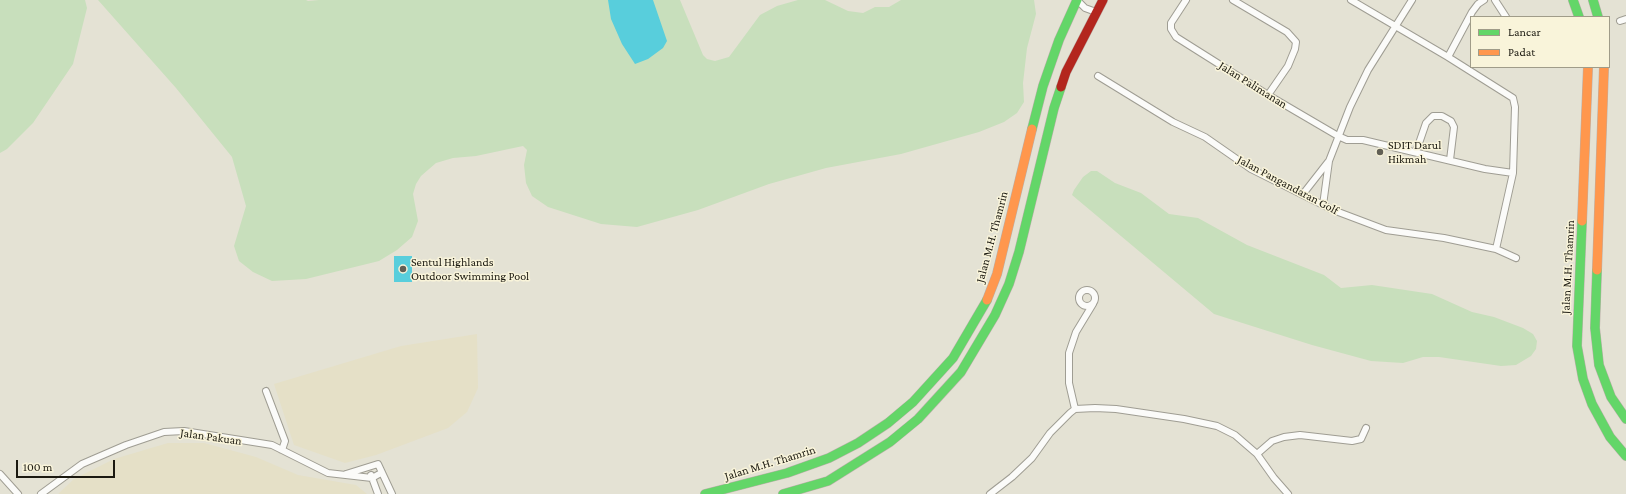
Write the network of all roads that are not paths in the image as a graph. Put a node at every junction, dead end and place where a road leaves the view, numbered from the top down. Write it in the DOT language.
graph roads {
  1 [pos="1077,0"];
  2 [pos="1103,0"];
  3 [pos="1186,0"];
  4 [pos="1233,0"];
  5 [pos="1351,0"];
  6 [pos="1412,0"];
  7 [pos="1484,0"];
  8 [pos="1495,0"];
  9 [pos="1573,0"];
  10 [pos="1593,0"];
  11 [pos="1096,12"];
  12 [pos="1505,16"];
  13 [pos="1579,16"];
  14 [pos="1598,16"];
  15 [pos="1395,26"];
  16 [pos="1448,56"];
  17 [pos="1588,68"];
  18 [pos="1604,68"];
  19 [pos="1098,76"];
  20 [pos="1268,95"];
  21 [pos="1338,136"];
  22 [pos="1416,152"];
  23 [pos="1450,160"];
  24 [pos="1329,161"];
  25 [pos="1513,174"];
  26 [pos="1303,194"];
  27 [pos="1323,205"];
  28 [pos="1496,249"];
  29 [pos="1516,258"];
  30 [pos="1093,304"];
  31 [pos="266,391"];
  32 [pos="1076,409"];
  33 [pos="1626,419"];
  34 [pos="1366,428"];
  35 [pos="282,450"];
  36 [pos="1257,454"];
  37 [pos="1626,456"];
  38 [pos="368,468"];
  39 [pos="381,473"];
  40 [pos="0,474"];
  41 [pos="342,475"];
  42 [pos="372,478"];
  43 [pos="18,494"];
  44 [pos="41,494"];
  45 [pos="378,494"];
  46 [pos="392,494"];
  47 [pos="705,494"];
  48 [pos="783,494"];
  49 [pos="990,494"];
  50 [pos="1288,494"];
  1 -- 11 [label="street"];
  1 -- 47 [label="main road, Jalan M.H. Thamrin"];
  2 -- 11 [label="main road"];
  3 -- 20 [label="street, Jalan Palimanan"];
  4 -- 20 [label="street"];
  5 -- 15 [label="street"];
  6 -- 15 [label="street"];
  7 -- 16 [label="street"];
  8 -- 12 [label="street"];
  9 -- 13 [label="main road"];
  10 -- 14 [label="main road"];
  11 -- 48 [label="main road"];
  15 -- 16 [label="street"];
  15 -- 21 [label="street"];
  16 -- 25 [label="street"];
  17 -- 37 [label="main road, Jalan M.H. Thamrin"];
  18 -- 33 [label="main road"];
  19 -- 26 [label="street, Jalan Pangandaran Golf"];
  20 -- 21 [label="street, Jalan Palimanan"];
  21 -- 22 [label="street, Jalan Palimanan"];
  21 -- 24 [label="street"];
  22 -- 23 [label="street, Jalan Palimanan"];
  22 -- 23 [label="street"];
  23 -- 25 [label="street, Jalan Palimanan"];
  24 -- 26 [label="street"];
  24 -- 27 [label="street"];
  25 -- 28 [label="street"];
  26 -- 27 [label="street, Jalan Pangandaran Golf"];
  27 -- 28 [label="street, Jalan Pangandaran Golf"];
  28 -- 29 [label="street, Jalan Pangandaran Golf"];
  30 -- 32 [label="street"];
  31 -- 35 [label="street"];
  32 -- 36 [label="street"];
  32 -- 49 [label="street"];
  34 -- 36 [label="street"];
  35 -- 41 [label="street, Jalan Pakuan"];
  35 -- 44 [label="street, Jalan Pakuan"];
  36 -- 50 [label="street"];
  38 -- 39 [label="street"];
  38 -- 41 [label="street"];
  38 -- 42 [label="street"];
  39 -- 42 [label="street"];
  39 -- 46 [label="street"];
  40 -- 43 [label="street"];
  41 -- 42 [label="street, Jalan Pakuan"];
  42 -- 45 [label="street"];
}
